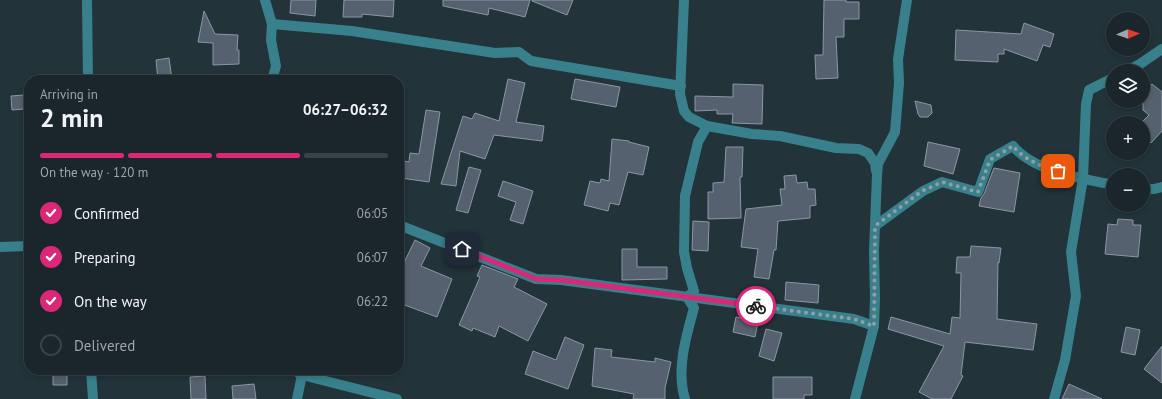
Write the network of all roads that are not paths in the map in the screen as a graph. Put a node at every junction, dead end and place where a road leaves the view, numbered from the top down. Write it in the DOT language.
graph roads {
  1 [pos="87,0"];
  2 [pos="265,0"];
  3 [pos="684,0"];
  4 [pos="907,0"];
  5 [pos="272,24"];
  6 [pos="1162,49"];
  7 [pos="1140,64"];
  8 [pos="88,75"];
  9 [pos="273,75"];
  10 [pos="1106,82"];
  11 [pos="681,86"];
  12 [pos="707,126"];
  13 [pos="876,175"];
  14 [pos="1083,178"];
  15 [pos="1106,183"];
  16 [pos="1162,187"];
  17 [pos="1150,189"];
  18 [pos="875,226"];
  19 [pos="404,227"];
  20 [pos="24,246"];
  21 [pos="0,247"];
  22 [pos="687,297"];
  23 [pos="874,326"];
  24 [pos="91,375"];
  25 [pos="298,375"];
  26 [pos="309,375"];
  27 [pos="93,399"];
  28 [pos="297,399"];
  29 [pos="397,399"];
  30 [pos="685,399"];
  31 [pos="855,399"];
  32 [pos="1054,399"];
  1 -- 8 [label="street"];
  2 -- 5 [label="street"];
  3 -- 11 [label="street"];
  4 -- 13 [label="street"];
  5 -- 9 [label="street"];
  5 -- 11 [label="street"];
  6 -- 7 [label="street"];
  10 -- 14 [label="street"];
  11 -- 12 [label="street"];
  12 -- 13 [label="street"];
  12 -- 22 [label="street"];
  13 -- 18 [label="street"];
  14 -- 15 [label="street"];
  14 -- 18 [label="street"];
  14 -- 32 [label="street"];
  16 -- 17 [label="street"];
  18 -- 23 [label="street"];
  19 -- 22 [label="street"];
  20 -- 21 [label="street"];
  22 -- 23 [label="street"];
  22 -- 30 [label="street"];
  23 -- 31 [label="street"];
  24 -- 27 [label="street"];
  25 -- 28 [label="street"];
  26 -- 29 [label="street"];
}
